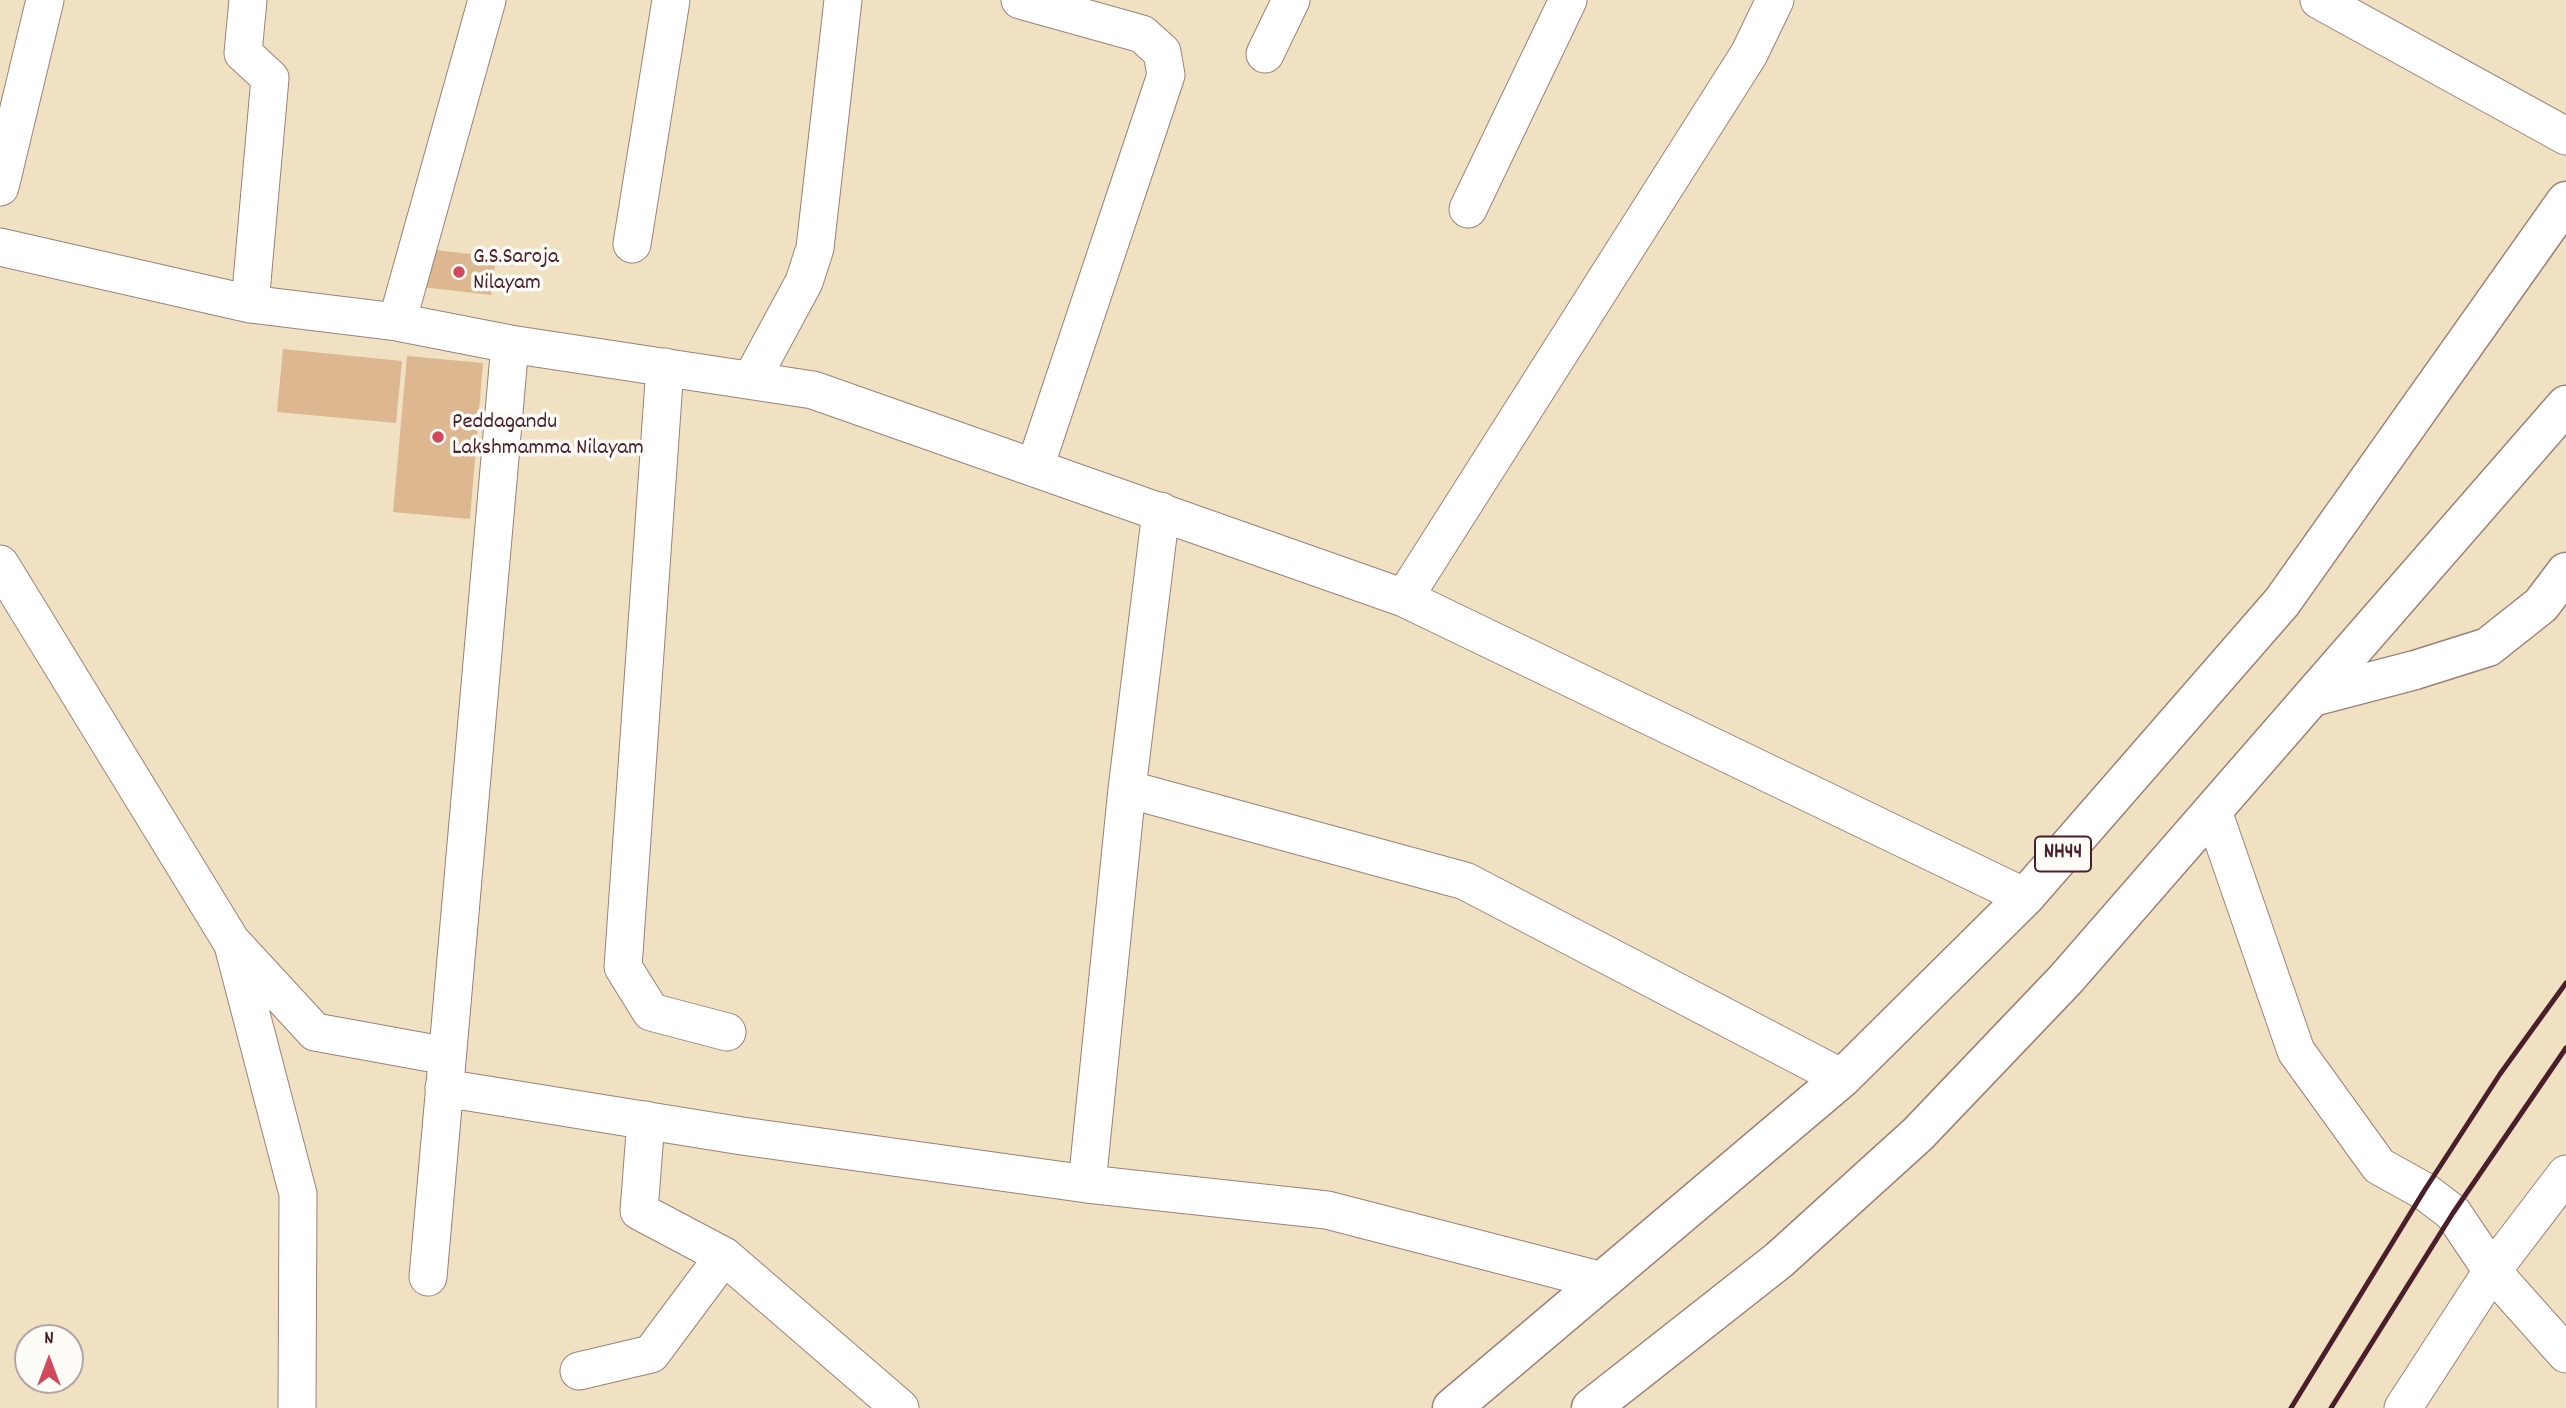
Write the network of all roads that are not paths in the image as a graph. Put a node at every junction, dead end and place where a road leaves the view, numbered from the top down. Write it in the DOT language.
graph roads {
  1 [pos="45,0"];
  2 [pos="248,0"];
  3 [pos="487,0"];
  4 [pos="671,0"];
  5 [pos="843,0"];
  6 [pos="1020,0"];
  7 [pos="1291,0"];
  8 [pos="1569,0"];
  9 [pos="1775,0"];
  10 [pos="2319,0"];
  11 [pos="1265,54"];
  12 [pos="2566,136"];
  13 [pos="0,187"];
  14 [pos="2566,201"];
  15 [pos="1468,209"];
  16 [pos="632,244"];
  17 [pos="0,247"];
  18 [pos="250,304"];
  19 [pos="397,322"];
  20 [pos="510,344"];
  21 [pos="665,367"];
  22 [pos="751,380"];
  23 [pos="2566,405"];
  24 [pos="1035,467"];
  25 [pos="1160,511"];
  26 [pos="0,564"];
  27 [pos="2566,572"];
  28 [pos="1404,598"];
  29 [pos="2312,697"];
  30 [pos="1127,789"];
  31 [pos="2213,811"];
  32 [pos="2025,897"];
  33 [pos="231,941"];
  34 [pos="727,1032"];
  35 [pos="446,1072"];
  36 [pos="1842,1078"];
  37 [pos="646,1121"];
  38 [pos="2566,1174"];
  39 [pos="1087,1184"];
  40 [pos="724,1256"];
  41 [pos="2492,1271"];
  42 [pos="428,1277"];
  43 [pos="1602,1281"];
  44 [pos="2566,1354"];
  45 [pos="579,1371"];
  46 [pos="297,1408"];
  47 [pos="900,1408"];
  48 [pos="1452,1408"];
  49 [pos="1591,1408"];
  50 [pos="2403,1408"];
  1 -- 13 [label="street"];
  2 -- 18 [label="street"];
  3 -- 19 [label="street"];
  4 -- 16 [label="street"];
  5 -- 22 [label="street"];
  6 -- 24 [label="street"];
  7 -- 11 [label="street"];
  8 -- 15 [label="street"];
  9 -- 28 [label="street"];
  10 -- 12 [label="street"];
  14 -- 32 [label="main road, NH44"];
  17 -- 18 [label="street"];
  18 -- 19 [label="street"];
  19 -- 20 [label="street"];
  20 -- 21 [label="street"];
  20 -- 35 [label="street"];
  21 -- 22 [label="street"];
  21 -- 34 [label="street"];
  22 -- 24 [label="street"];
  23 -- 29 [label="main road"];
  24 -- 25 [label="street"];
  25 -- 28 [label="street"];
  25 -- 30 [label="street"];
  26 -- 33 [label="street"];
  27 -- 29 [label="main road"];
  28 -- 32 [label="street"];
  29 -- 31 [label="main road"];
  30 -- 36 [label="street"];
  30 -- 39 [label="street"];
  31 -- 41 [label="street"];
  31 -- 49 [label="main road"];
  32 -- 36 [label="main road, NH44"];
  33 -- 35 [label="street"];
  33 -- 46 [label="street"];
  35 -- 37 [label="street"];
  35 -- 42 [label="street"];
  36 -- 43 [label="main road, NH44"];
  37 -- 39 [label="street"];
  37 -- 40 [label="street"];
  38 -- 41 [label="street"];
  39 -- 43 [label="street"];
  40 -- 45 [label="street"];
  40 -- 47 [label="street"];
  41 -- 44 [label="street"];
  41 -- 50 [label="street"];
  43 -- 48 [label="main road, NH44"];
}
